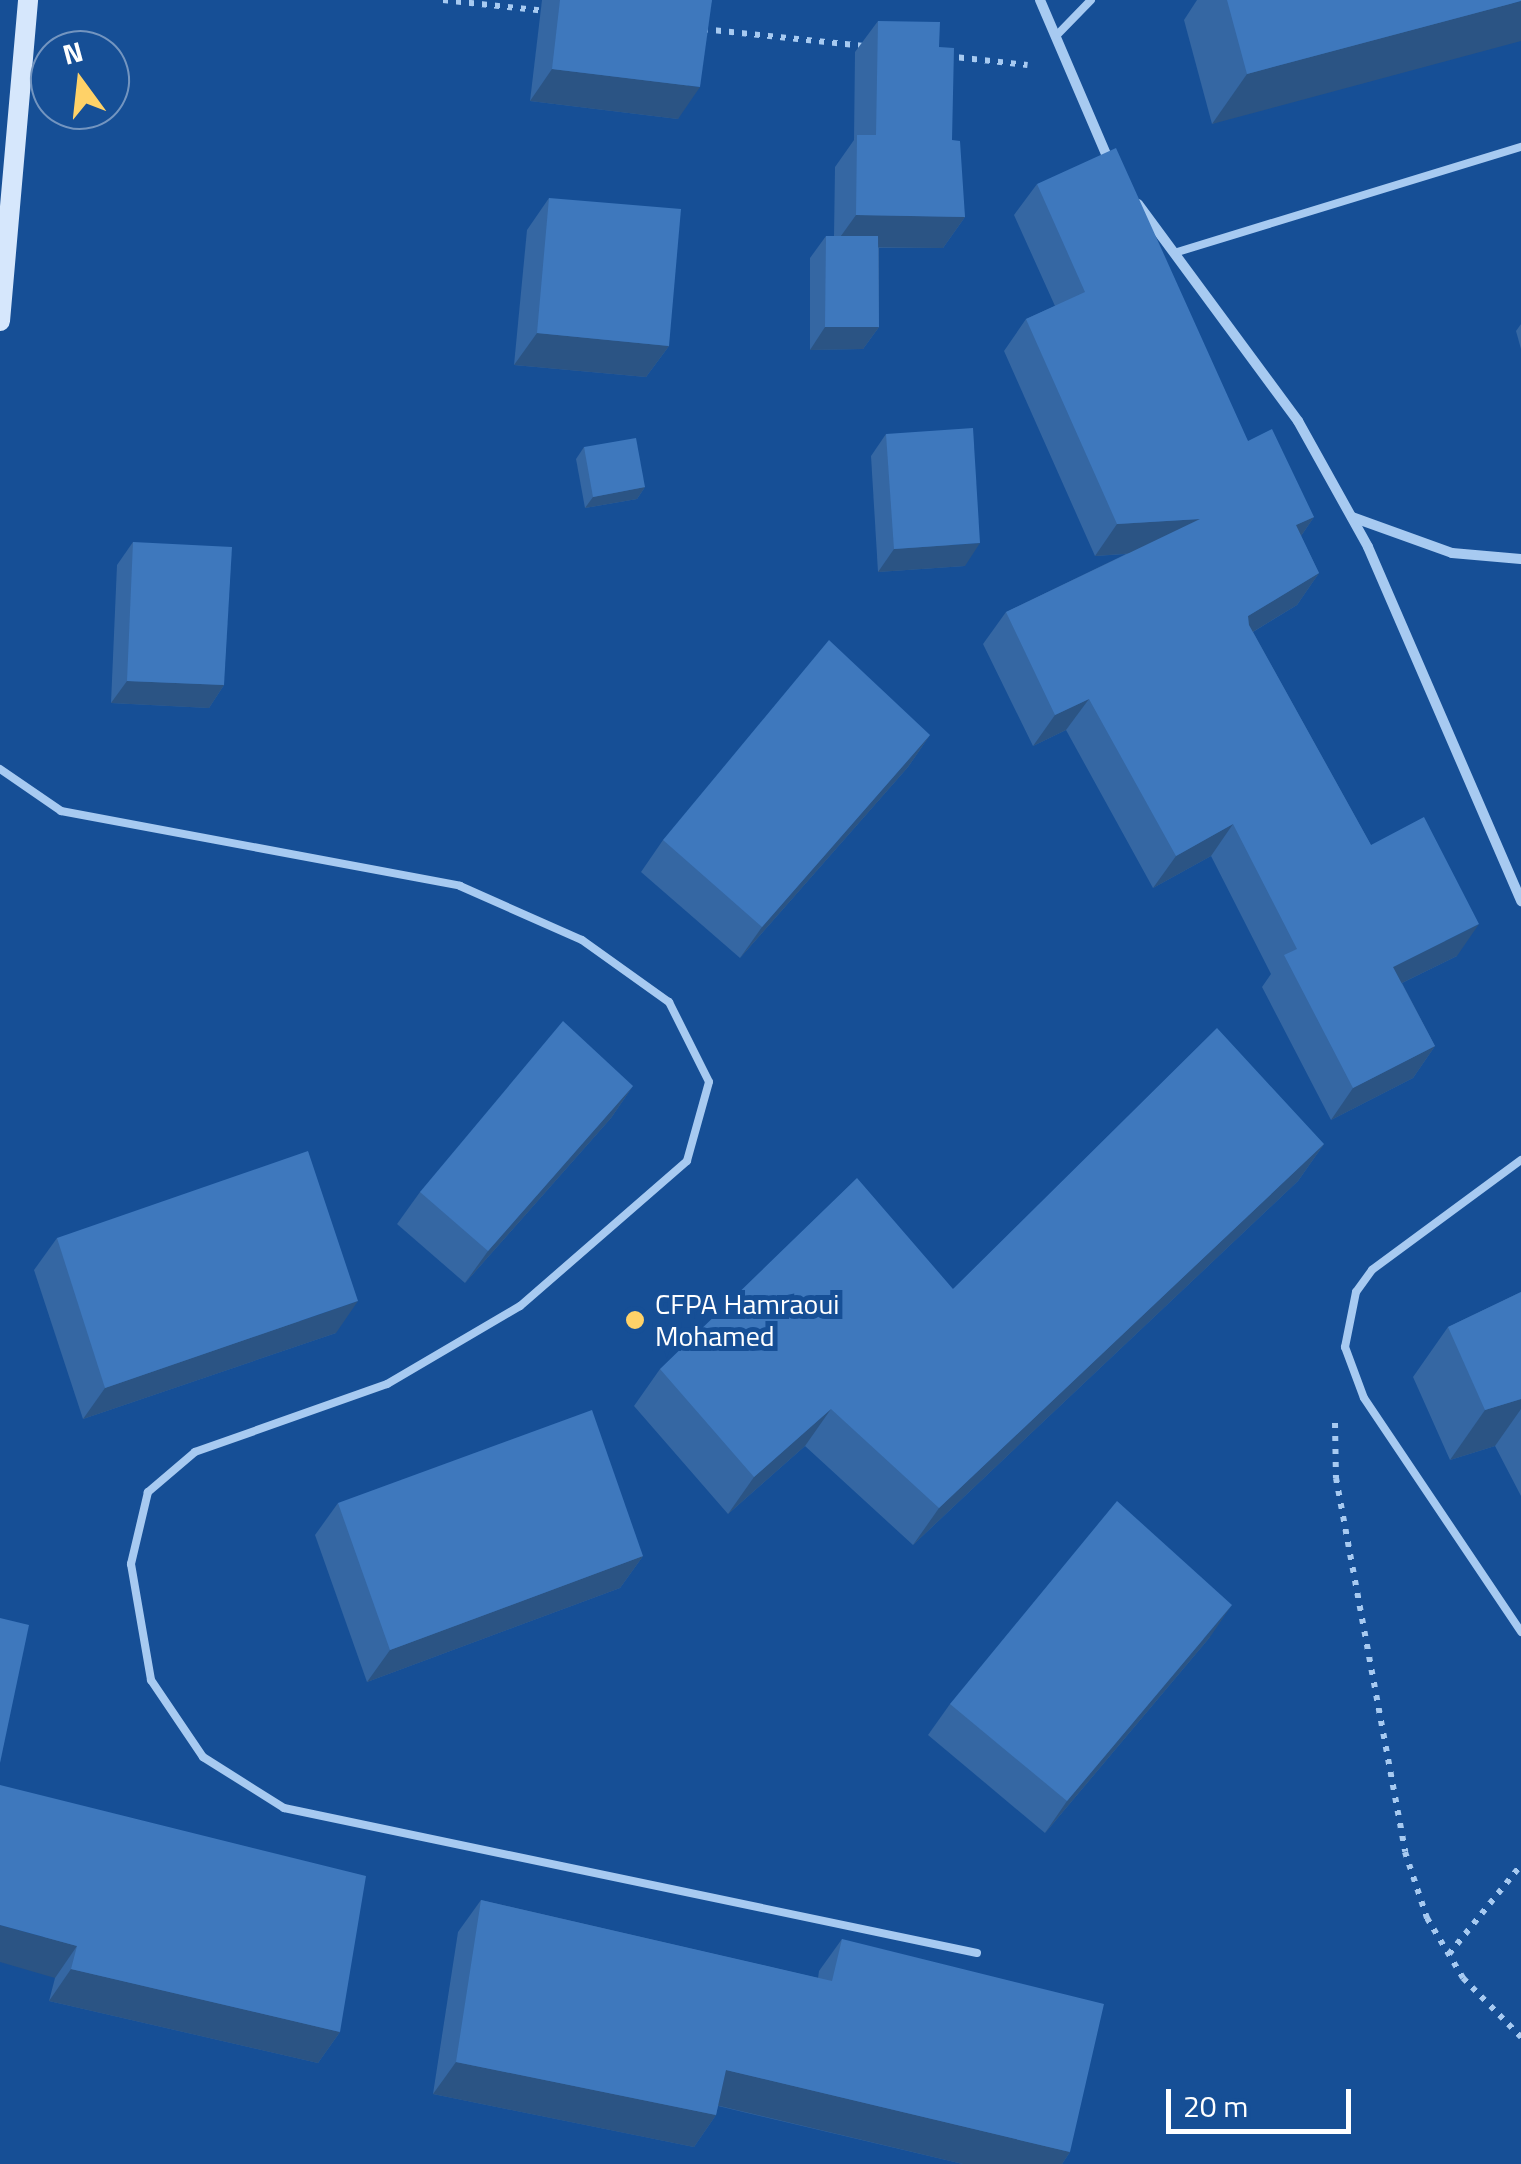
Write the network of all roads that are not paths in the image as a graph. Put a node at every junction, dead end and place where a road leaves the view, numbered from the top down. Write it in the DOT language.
graph roads {
  1 [pos="28,0"];
  2 [pos="1040,0"];
  3 [pos="1091,0"];
  4 [pos="1056,36"];
  5 [pos="1521,147"];
  6 [pos="1113,171"];
  7 [pos="1124,184"];
  8 [pos="1174,253"];
  9 [pos="0,321"];
  10 [pos="1351,517"];
  11 [pos="1521,559"];
  12 [pos="0,769"];
  13 [pos="1521,900"];
  14 [pos="1521,1160"];
  15 [pos="1521,1632"];
  16 [pos="976,1953"];
  1 -- 9 [label="main road"];
  2 -- 4 [label="street"];
  3 -- 4 [label="lane"];
  4 -- 6 [label="street"];
  5 -- 8 [label="lane"];
  7 -- 8 [label="street"];
  8 -- 10 [label="street"];
  10 -- 11 [label="street"];
  10 -- 13 [label="street"];
  12 -- 16 [label="lane"];
  14 -- 15 [label="lane"];
}
